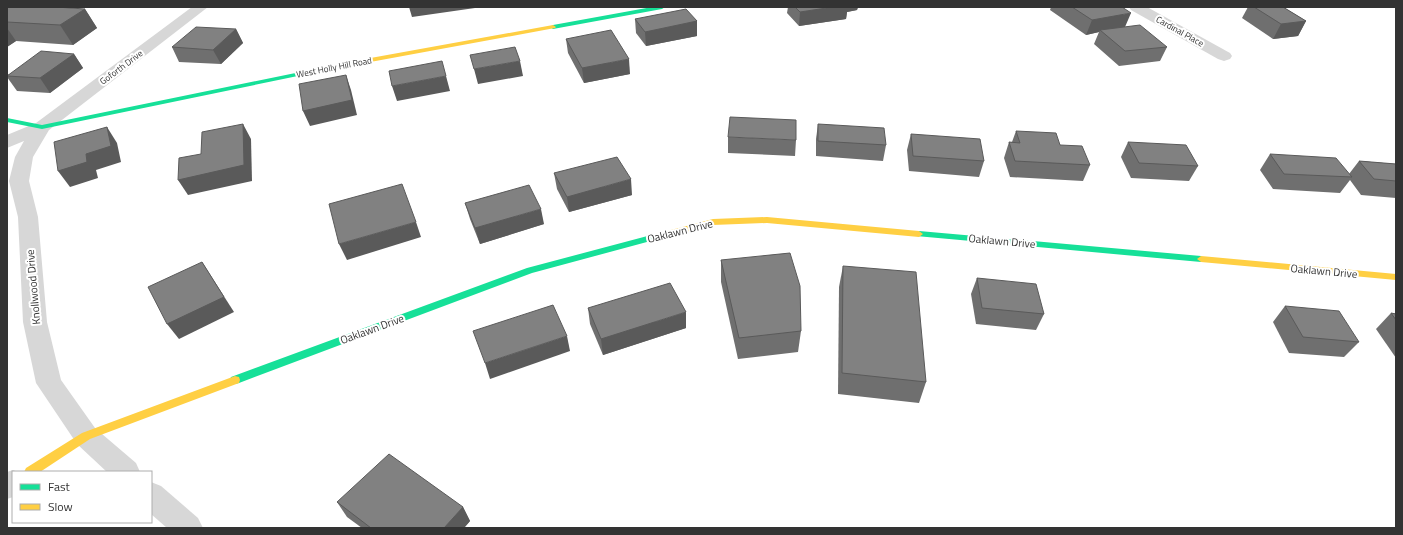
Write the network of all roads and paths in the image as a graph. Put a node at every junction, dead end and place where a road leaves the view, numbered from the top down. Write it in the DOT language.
graph roads {
  1 [pos="201,7"];
  2 [pos="662,7"];
  3 [pos="1136,7"];
  4 [pos="1224,56"];
  5 [pos="7,120"];
  6 [pos="42,127"];
  7 [pos="7,142"];
  8 [pos="1396,277"];
  9 [pos="86,436"];
  10 [pos="32,471"];
  11 [pos="125,471"];
  12 [pos="152,496"];
  13 [pos="188,528"];
  1 -- 6 [label="street, Goforth Drive"];
  2 -- 6 [label="street, West Holly Hill Road"];
  3 -- 4 [label="street, Cardinal Place"];
  5 -- 6 [label="street, West Holly Hill Road"];
  6 -- 7 [label="street"];
  6 -- 9 [label="street, Knollwood Drive"];
  8 -- 9 [label="street, Oaklawn Drive"];
  9 -- 10 [label="street, Oaklawn Drive"];
  9 -- 11 [label="street, Knollwood Drive"];
  12 -- 13 [label="street"];
}
